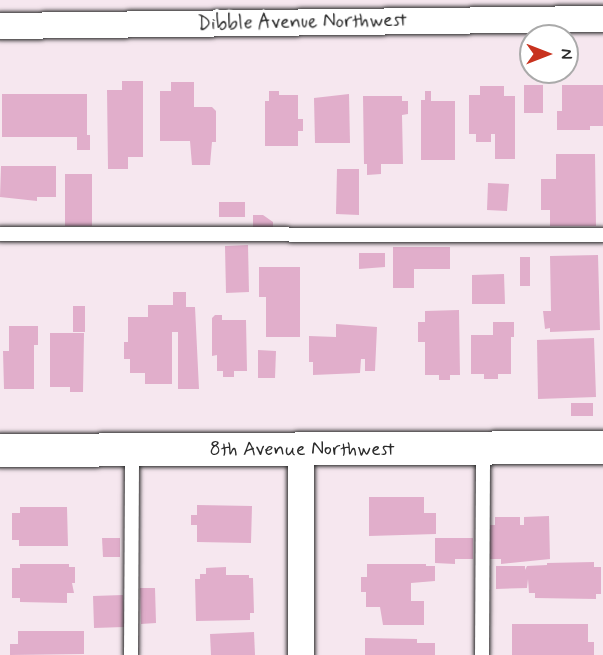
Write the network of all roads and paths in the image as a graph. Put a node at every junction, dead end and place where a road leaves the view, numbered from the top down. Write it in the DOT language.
graph roads {
  1 [pos="603,19"];
  2 [pos="0,26"];
  3 [pos="0,234"];
  4 [pos="603,235"];
  5 [pos="603,447"];
  6 [pos="483,448"];
  7 [pos="301,449"];
  8 [pos="0,450"];
  9 [pos="132,450"];
  10 [pos="131,655"];
  11 [pos="301,655"];
  12 [pos="483,655"];
  1 -- 2 [label="street, Dibble Avenue Northwest"];
  3 -- 4 [label="lane"];
  5 -- 6 [label="street, 8th Avenue Northwest"];
  6 -- 7 [label="street, 8th Avenue Northwest"];
  6 -- 12 [label="lane"];
  7 -- 9 [label="street, 8th Avenue Northwest"];
  7 -- 11 [label="street"];
  8 -- 9 [label="street, 8th Avenue Northwest"];
  9 -- 10 [label="lane"];
}
